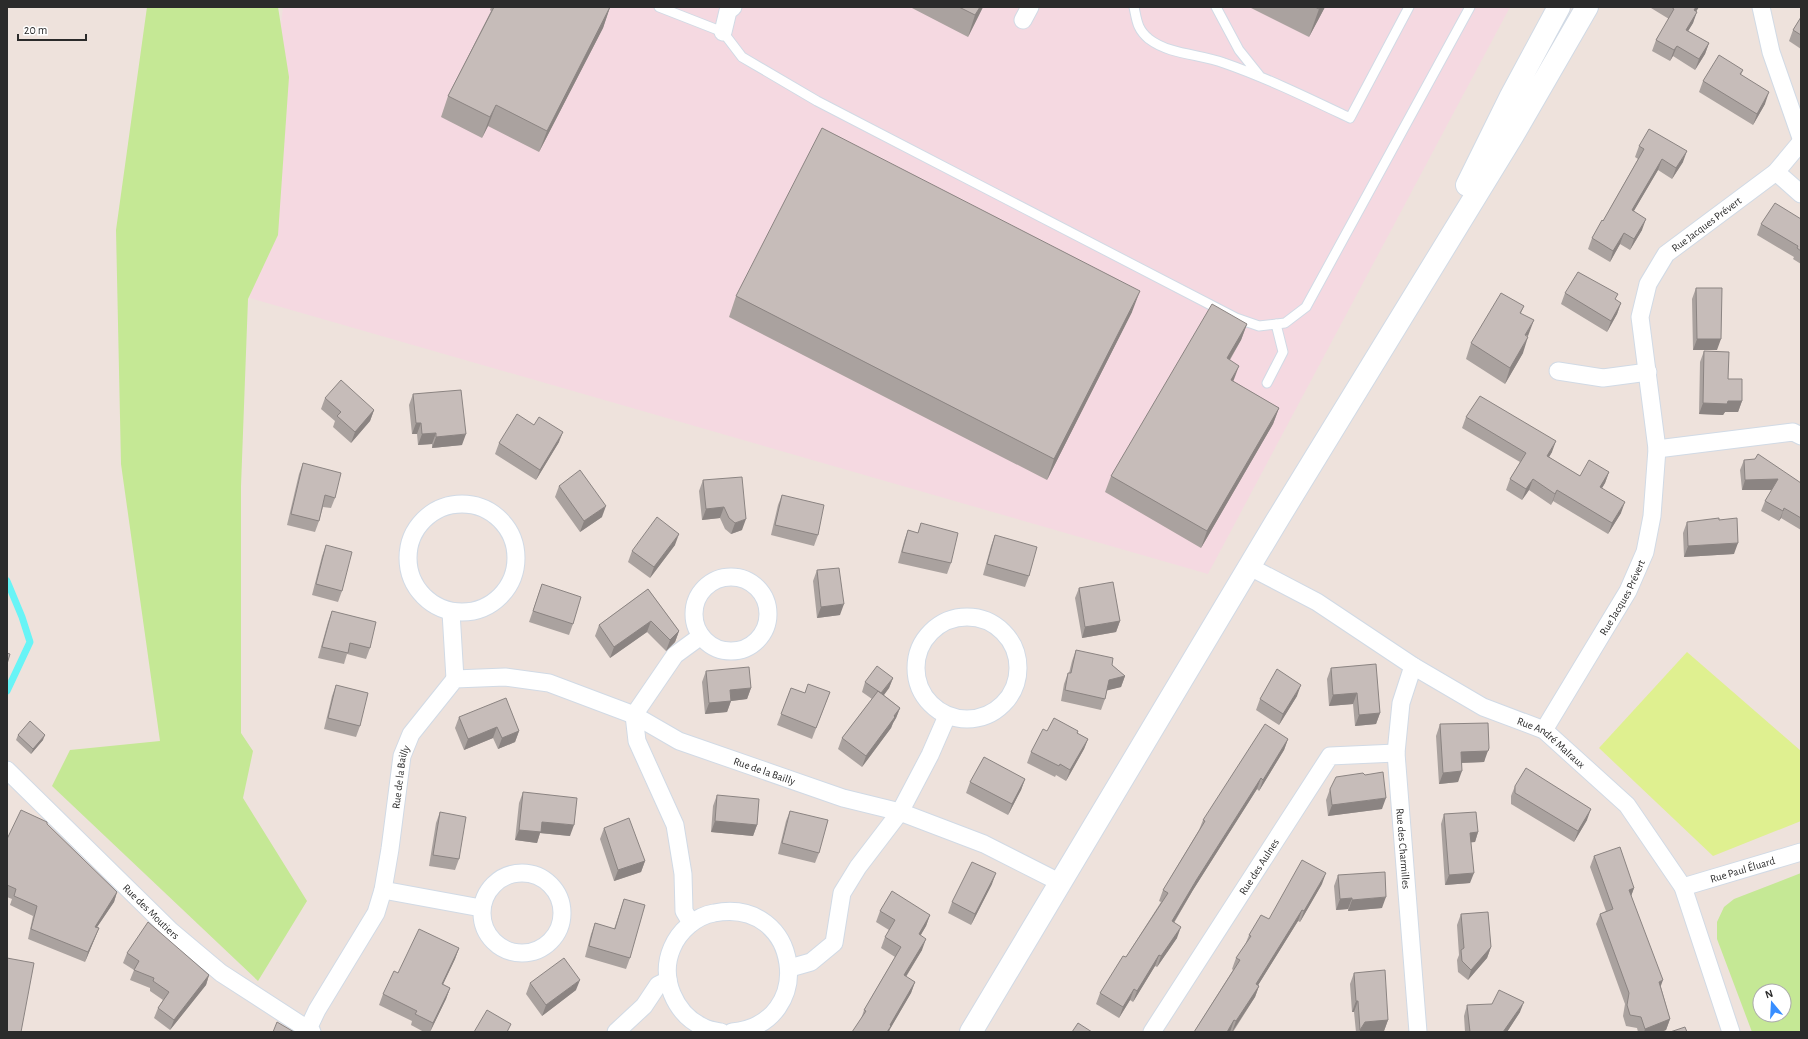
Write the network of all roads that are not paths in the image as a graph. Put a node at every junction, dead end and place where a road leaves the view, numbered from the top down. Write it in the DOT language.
graph roads {
  1 [pos="658,7"];
  2 [pos="733,7"];
  3 [pos="1134,7"];
  4 [pos="1216,7"];
  5 [pos="1410,7"];
  6 [pos="1470,7"];
  7 [pos="1559,7"];
  8 [pos="1587,7"];
  9 [pos="1762,7"];
  10 [pos="723,32"];
  11 [pos="1259,75"];
  12 [pos="1801,138"];
  13 [pos="1801,142"];
  14 [pos="1776,172"];
  15 [pos="1801,194"];
  16 [pos="1434,262"];
  17 [pos="1276,324"];
  18 [pos="1558,372"];
  19 [pos="1648,372"];
  20 [pos="1267,383"];
  21 [pos="1801,436"];
  22 [pos="1657,449"];
  23 [pos="1250,567"];
  24 [pos="451,612"];
  25 [pos="701,636"];
  26 [pos="1413,666"];
  27 [pos="454,679"];
  28 [pos="634,715"];
  29 [pos="947,716"];
  30 [pos="1544,730"];
  31 [pos="1396,753"];
  32 [pos="7,770"];
  33 [pos="900,812"];
  34 [pos="1801,852"];
  35 [pos="1061,883"];
  36 [pos="1683,888"];
  37 [pos="383,890"];
  38 [pos="481,908"];
  39 [pos="691,923"];
  40 [pos="790,968"];
  41 [pos="668,980"];
  42 [pos="310,1031"];
  43 [pos="616,1032"];
  44 [pos="721,1032"];
  45 [pos="732,1032"];
  46 [pos="971,1032"];
  47 [pos="1152,1032"];
  48 [pos="1418,1032"];
  49 [pos="1731,1032"];
  1 -- 10 [label="lane"];
  2 -- 10 [label="street"];
  3 -- 11 [label="lane"];
  4 -- 11 [label="lane"];
  5 -- 11 [label="lane"];
  6 -- 17 [label="lane"];
  7 -- 16 [label="street"];
  8 -- 16 [label="street"];
  9 -- 12 [label="street"];
  10 -- 17 [label="lane"];
  13 -- 14 [label="street, Rue Jacques Prévert"];
  14 -- 15 [label="street"];
  14 -- 19 [label="street, Rue Jacques Prévert"];
  16 -- 23 [label="street"];
  17 -- 20 [label="lane"];
  18 -- 19 [label="street"];
  19 -- 22 [label="street, Rue Jacques Prévert"];
  21 -- 22 [label="street"];
  22 -- 30 [label="street, Rue Jacques Prévert"];
  23 -- 26 [label="street, Rue André Malraux"];
  23 -- 35 [label="street"];
  24 -- 24 [label="street"];
  24 -- 27 [label="street"];
  25 -- 25 [label="street"];
  25 -- 28 [label="street"];
  26 -- 30 [label="street, Rue André Malraux"];
  26 -- 31 [label="street, Rue des Charmilles"];
  27 -- 28 [label="street, Rue de la Bailly"];
  27 -- 37 [label="street, Rue de la Bailly"];
  28 -- 33 [label="street, Rue de la Bailly"];
  28 -- 39 [label="street"];
  29 -- 29 [label="street"];
  29 -- 33 [label="street"];
  30 -- 36 [label="street, Rue André Malraux"];
  31 -- 47 [label="street, Rue des Aulnes"];
  31 -- 48 [label="street, Rue des Charmilles"];
  32 -- 42 [label="street, Rue des Moutiers"];
  33 -- 35 [label="street, Rue de la Bailly"];
  33 -- 40 [label="street"];
  34 -- 36 [label="street, Rue Paul Éluard"];
  35 -- 46 [label="street"];
  36 -- 49 [label="street, Rue André Malraux"];
  37 -- 38 [label="street"];
  37 -- 42 [label="street, Rue de la Bailly"];
  38 -- 38 [label="street"];
  39 -- 40 [label="street"];
  39 -- 41 [label="street"];
  40 -- 45 [label="street"];
  41 -- 43 [label="street"];
  41 -- 44 [label="street"];
}
